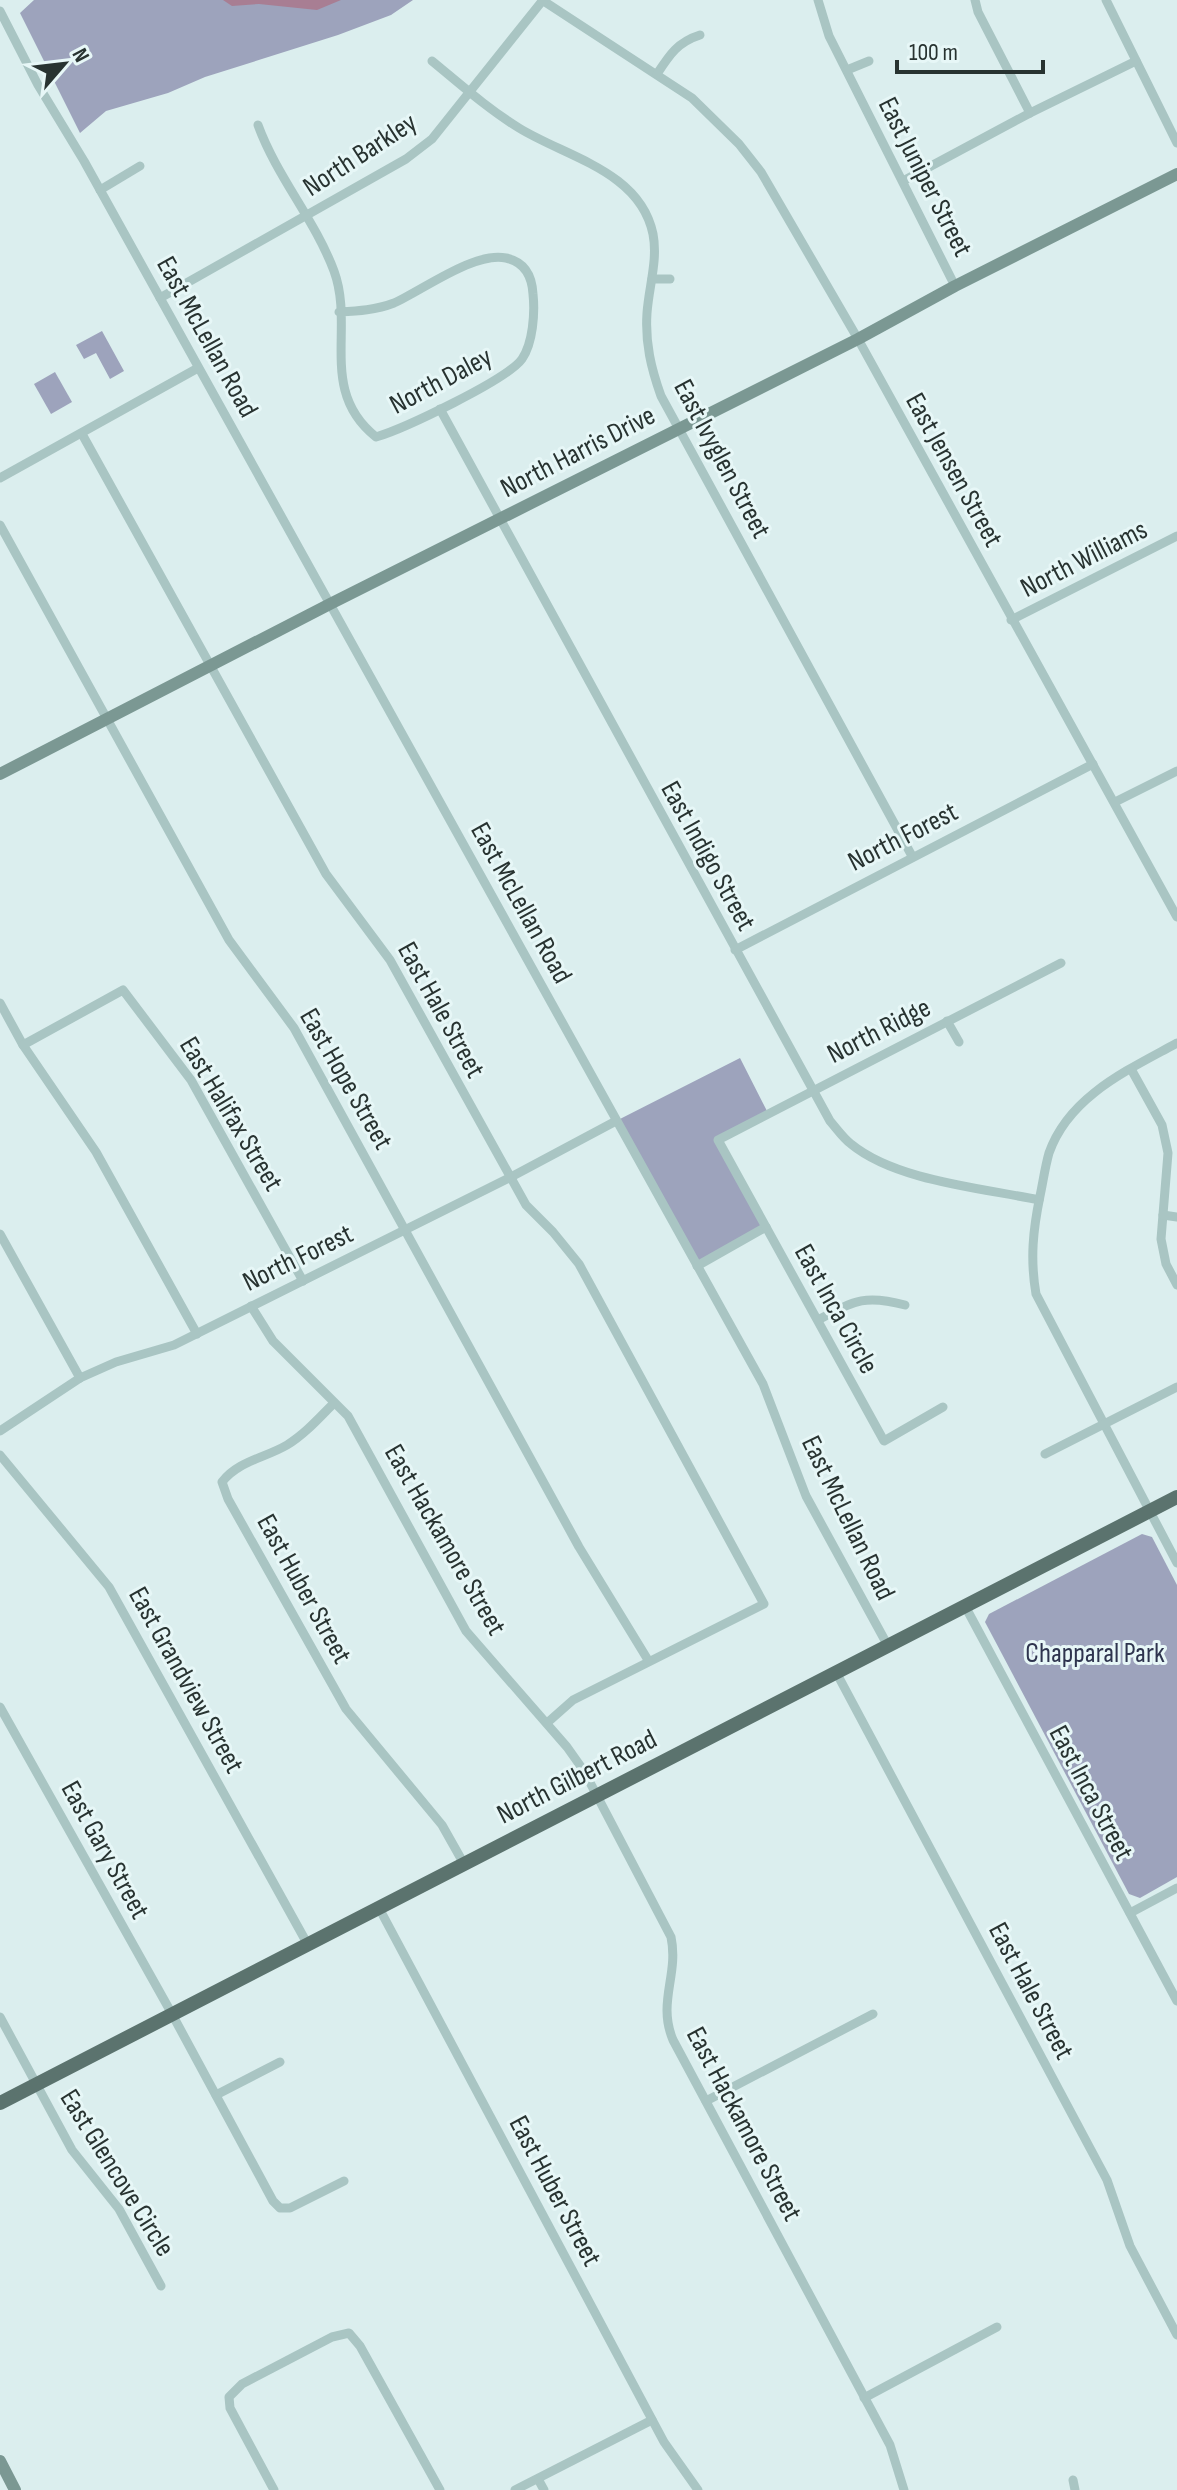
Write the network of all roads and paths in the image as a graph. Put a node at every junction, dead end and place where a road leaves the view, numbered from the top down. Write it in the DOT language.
graph roads {
  1 [pos="542,0"];
  2 [pos="818,0"];
  3 [pos="975,0"];
  4 [pos="1106,0"];
  5 [pos="1,17"];
  6 [pos="700,35"];
  7 [pos="432,61"];
  8 [pos="869,61"];
  9 [pos="1136,61"];
  10 [pos="847,70"];
  11 [pos="657,74"];
  12 [pos="469,91"];
  13 [pos="1030,113"];
  14 [pos="258,125"];
  15 [pos="1177,143"];
  16 [pos="140,166"];
  17 [pos="1177,174"];
  18 [pos="903,181"];
  19 [pos="100,190"];
  20 [pos="305,216"];
  21 [pos="652,279"];
  22 [pos="670,279"];
  23 [pos="955,286"];
  24 [pos="160,298"];
  25 [pos="339,312"];
  26 [pos="858,339"];
  27 [pos="198,368"];
  28 [pos="440,409"];
  29 [pos="678,428"];
  30 [pos="82,434"];
  31 [pos="0,478"];
  32 [pos="499,519"];
  33 [pos="0,525"];
  34 [pos="1177,536"];
  35 [pos="330,604"];
  36 [pos="1011,620"];
  37 [pos="210,665"];
  38 [pos="107,720"];
  39 [pos="1093,764"];
  40 [pos="1177,771"];
  41 [pos="0,774"];
  42 [pos="1115,802"];
  43 [pos="912,856"];
  44 [pos="1177,917"];
  45 [pos="735,950"];
  46 [pos="1061,963"];
  47 [pos="0,1003"];
  48 [pos="947,1021"];
  49 [pos="959,1042"];
  50 [pos="1177,1043"];
  51 [pos="23,1045"];
  52 [pos="1131,1069"];
  53 [pos="811,1090"];
  54 [pos="616,1121"];
  55 [pos="718,1140"];
  56 [pos="509,1178"];
  57 [pos="1039,1200"];
  58 [pos="1163,1215"];
  59 [pos="1177,1217"];
  60 [pos="766,1227"];
  61 [pos="406,1229"];
  62 [pos="0,1234"];
  63 [pos="697,1266"];
  64 [pos="303,1281"];
  65 [pos="1177,1285"];
  66 [pos="905,1305"];
  67 [pos="251,1306"];
  68 [pos="818,1320"];
  69 [pos="197,1334"];
  70 [pos="80,1378"];
  71 [pos="1177,1387"];
  72 [pos="334,1403"];
  73 [pos="943,1407"];
  74 [pos="1105,1423"];
  75 [pos="0,1431"];
  76 [pos="1045,1454"];
  77 [pos="0,1455"];
  78 [pos="1177,1497"];
  79 [pos="1150,1511"];
  80 [pos="1177,1563"];
  81 [pos="965,1606"];
  82 [pos="888,1646"];
  83 [pos="648,1660"];
  84 [pos="836,1672"];
  85 [pos="0,1707"];
  86 [pos="547,1723"];
  87 [pos="597,1796"];
  88 [pos="464,1864"];
  89 [pos="1177,1888"];
  90 [pos="379,1908"];
  91 [pos="1130,1913"];
  92 [pos="308,1945"];
  93 [pos="1177,2001"];
  94 [pos="172,2014"];
  95 [pos="873,2014"];
  96 [pos="0,2017"];
  97 [pos="280,2062"];
  98 [pos="36,2083"];
  99 [pos="216,2095"];
  100 [pos="706,2101"];
  101 [pos="0,2103"];
  102 [pos="344,2181"];
  103 [pos="161,2286"];
  104 [pos="997,2327"];
  105 [pos="1177,2335"];
  106 [pos="864,2398"];
  107 [pos="652,2420"];
  108 [pos="0,2461"];
  109 [pos="538,2479"];
  110 [pos="15,2490"];
  111 [pos="274,2490"];
  112 [pos="440,2490"];
  113 [pos="515,2490"];
  114 [pos="544,2490"];
  115 [pos="698,2490"];
  116 [pos="904,2490"];
  1 -- 11 [label="street, East Jensen Street"];
  1 -- 12 [label="street, North Barkley"];
  2 -- 10 [label="street, East Juniper Street"];
  3 -- 13 [label="street"];
  4 -- 9 [label="street"];
  5 -- 19 [label="street, East McLellan Road"];
  6 -- 11 [label="street"];
  7 -- 12 [label="street, East Ivyglen Street"];
  8 -- 10 [label="street"];
  9 -- 13 [label="street"];
  9 -- 15 [label="street"];
  10 -- 18 [label="street, East Juniper Street"];
  11 -- 26 [label="street, East Jensen Street"];
  12 -- 20 [label="street, North Barkley"];
  12 -- 21 [label="street, East Ivyglen Street"];
  13 -- 18 [label="street"];
  14 -- 20 [label="street"];
  16 -- 19 [label="street"];
  17 -- 23 [label="street, North Harris Drive"];
  18 -- 23 [label="street, East Juniper Street"];
  19 -- 24 [label="street, East McLellan Road"];
  20 -- 24 [label="street, North Barkley"];
  20 -- 25 [label="street"];
  21 -- 22 [label="street"];
  21 -- 29 [label="street, East Ivyglen Street"];
  23 -- 26 [label="street, North Harris Drive"];
  24 -- 27 [label="street, East McLellan Road"];
  25 -- 28 [label="street, North Daley"];
  25 -- 28 [label="street, North Daley"];
  26 -- 29 [label="street, North Harris Drive"];
  26 -- 36 [label="street, East Jensen Street"];
  27 -- 30 [label="street"];
  27 -- 35 [label="street, East McLellan Road"];
  28 -- 32 [label="street, East Indigo Street"];
  29 -- 32 [label="street, North Harris Drive"];
  29 -- 43 [label="street, East Ivyglen Street"];
  30 -- 31 [label="street"];
  30 -- 37 [label="street, East Hale Street"];
  32 -- 35 [label="street, North Harris Drive"];
  32 -- 45 [label="street, East Indigo Street"];
  33 -- 38 [label="street, East Hope Street"];
  34 -- 36 [label="street, North Williams"];
  35 -- 37 [label="street, North Harris Drive"];
  35 -- 54 [label="street, East McLellan Road"];
  36 -- 39 [label="street, East Jensen Street"];
  37 -- 38 [label="street, North Harris Drive"];
  37 -- 56 [label="street, East Hale Street"];
  38 -- 41 [label="street, North Harris Drive"];
  38 -- 61 [label="street, East Hope Street"];
  39 -- 42 [label="street, East Jensen Street"];
  39 -- 43 [label="street, North Forest"];
  40 -- 42 [label="street"];
  42 -- 44 [label="street, East Jensen Street"];
  43 -- 45 [label="street, North Forest"];
  45 -- 53 [label="street, East Indigo Street"];
  46 -- 48 [label="street, North Ridge"];
  47 -- 51 [label="street"];
  48 -- 49 [label="street"];
  48 -- 53 [label="street, North Ridge"];
  50 -- 52 [label="street"];
  51 -- 64 [label="street, East Halifax Street"];
  51 -- 69 [label="street"];
  52 -- 57 [label="street"];
  52 -- 58 [label="street"];
  53 -- 55 [label="street, North Ridge"];
  53 -- 57 [label="street, East Indigo Street"];
  54 -- 56 [label="street, North Forest"];
  54 -- 63 [label="street, East McLellan Road"];
  55 -- 60 [label="street, East Inca Circle"];
  56 -- 61 [label="street, North Forest"];
  56 -- 83 [label="street, East Hale Street"];
  57 -- 74 [label="street"];
  58 -- 59 [label="street"];
  58 -- 65 [label="street"];
  60 -- 63 [label="street"];
  60 -- 68 [label="street, East Inca Circle"];
  61 -- 64 [label="street, North Forest"];
  61 -- 83 [label="street, East Hope Street"];
  62 -- 70 [label="street"];
  63 -- 82 [label="street, East McLellan Road"];
  64 -- 67 [label="street, North Forest"];
  66 -- 68 [label="street"];
  67 -- 69 [label="street, North Forest"];
  67 -- 72 [label="street, East Hackamore Street"];
  68 -- 73 [label="street, East Inca Circle"];
  69 -- 70 [label="street, North Forest"];
  70 -- 75 [label="street, North Forest"];
  71 -- 74 [label="street"];
  72 -- 86 [label="street, East Hackamore Street"];
  72 -- 88 [label="street, East Huber Street"];
  74 -- 76 [label="street"];
  74 -- 79 [label="street"];
  77 -- 92 [label="street, East Grandview Street"];
  78 -- 79 [label="main road, North Gilbert Road"];
  79 -- 80 [label="street"];
  79 -- 81 [label="main road, North Gilbert Road"];
  81 -- 82 [label="main road, North Gilbert Road"];
  81 -- 91 [label="street, East Inca Street"];
  82 -- 84 [label="main road, North Gilbert Road"];
  83 -- 86 [label="street"];
  84 -- 87 [label="main road, North Gilbert Road"];
  84 -- 105 [label="street, East Hale Street"];
  85 -- 94 [label="street, East Gary Street"];
  86 -- 87 [label="street, East Hackamore Street"];
  87 -- 88 [label="main road, North Gilbert Road"];
  87 -- 100 [label="street, East Hackamore Street"];
  88 -- 90 [label="main road, North Gilbert Road"];
  89 -- 91 [label="street"];
  90 -- 92 [label="main road, North Gilbert Road"];
  90 -- 107 [label="street, East Huber Street"];
  91 -- 93 [label="street, East Inca Street"];
  92 -- 94 [label="main road, North Gilbert Road"];
  94 -- 98 [label="main road, North Gilbert Road"];
  94 -- 99 [label="street, East Gary Street"];
  95 -- 100 [label="street"];
  96 -- 98 [label="street, East Glencove Circle"];
  97 -- 99 [label="street"];
  98 -- 101 [label="main road, North Gilbert Road"];
  98 -- 103 [label="street, East Glencove Circle"];
  99 -- 102 [label="street, East Gary Street"];
  100 -- 106 [label="street, East Hackamore Street"];
  104 -- 106 [label="street"];
  106 -- 116 [label="street, East Hackamore Street"];
  107 -- 109 [label="street"];
  107 -- 115 [label="street, East Huber Street"];
  108 -- 110 [label="street"];
  109 -- 113 [label="street"];
  109 -- 114 [label="street"];
  111 -- 112 [label="street"];
}
